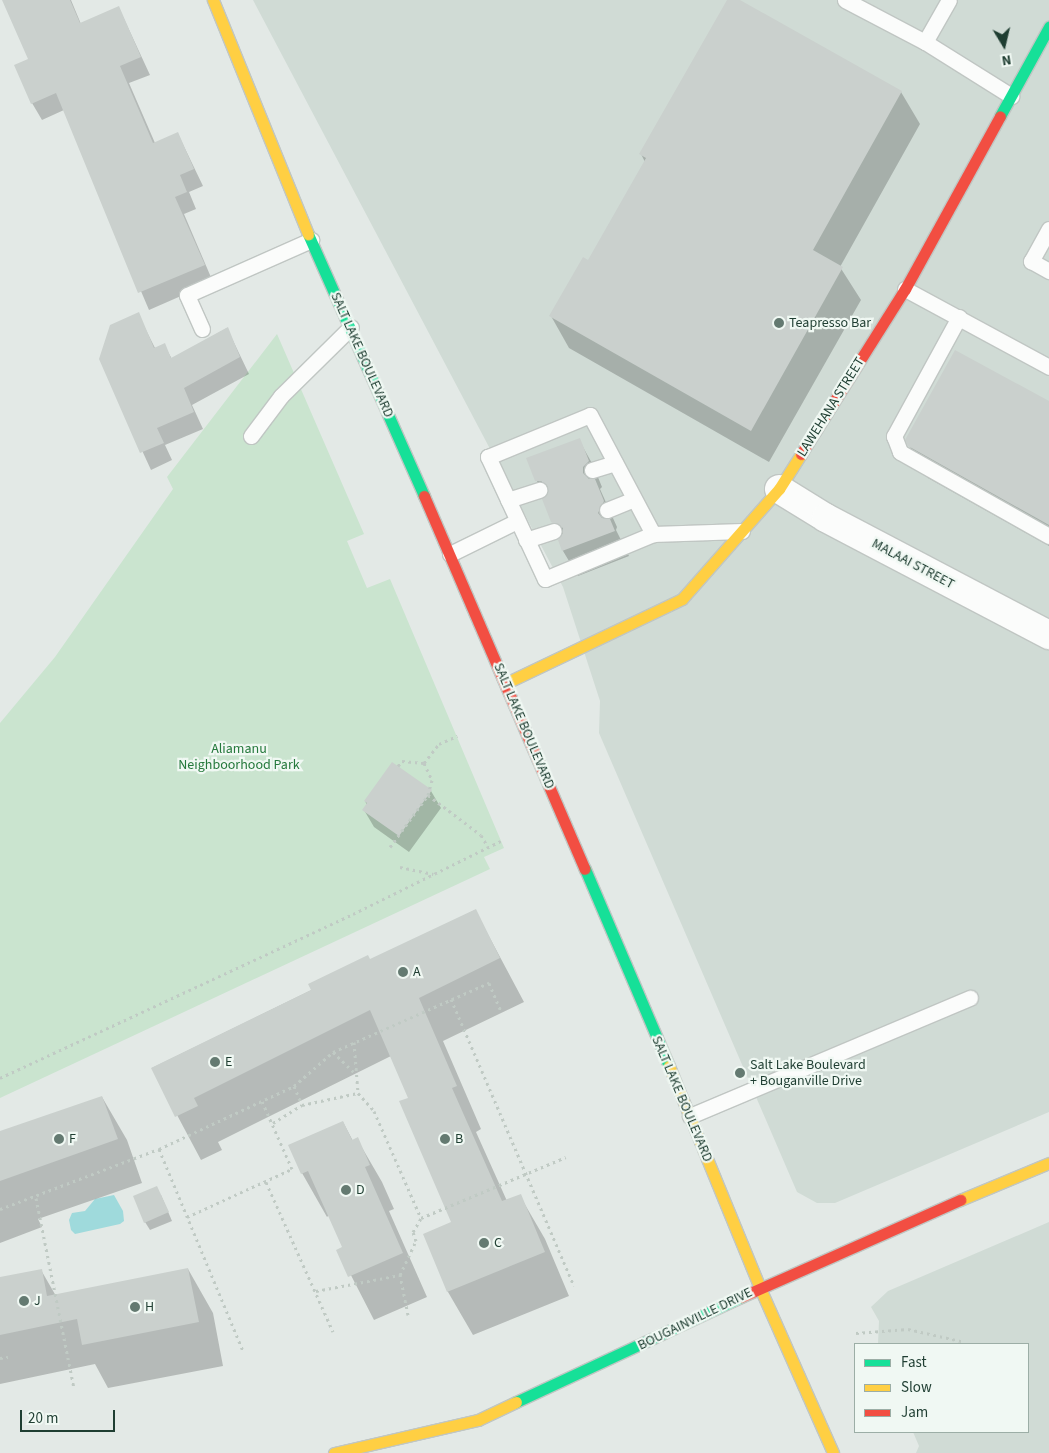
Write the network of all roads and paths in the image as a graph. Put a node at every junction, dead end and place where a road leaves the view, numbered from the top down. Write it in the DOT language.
graph roads {
  1 [pos="213,0"];
  2 [pos="845,0"];
  3 [pos="949,0"];
  4 [pos="1049,27"];
  5 [pos="925,42"];
  6 [pos="1012,96"];
  7 [pos="1049,229"];
  8 [pos="311,240"];
  9 [pos="1049,272"];
  10 [pos="905,288"];
  11 [pos="959,317"];
  12 [pos="351,327"];
  13 [pos="202,330"];
  14 [pos="1049,366"];
  15 [pos="251,436"];
  16 [pos="615,463"];
  17 [pos="592,470"];
  18 [pos="779,489"];
  19 [pos="539,490"];
  20 [pos="634,499"];
  21 [pos="508,500"];
  22 [pos="607,510"];
  23 [pos="517,521"];
  24 [pos="554,531"];
  25 [pos="742,531"];
  26 [pos="653,534"];
  27 [pos="1049,536"];
  28 [pos="526,540"];
  29 [pos="450,554"];
  30 [pos="1049,635"];
  31 [pos="506,683"];
  32 [pos="456,736"];
  33 [pos="424,763"];
  34 [pos="398,766"];
  35 [pos="428,795"];
  36 [pos="500,841"];
  37 [pos="390,846"];
  38 [pos="488,847"];
  39 [pos="400,867"];
  40 [pos="434,874"];
  41 [pos="970,998"];
  42 [pos="451,999"];
  43 [pos="500,1011"];
  44 [pos="354,1042"];
  45 [pos="333,1052"];
  46 [pos="357,1074"];
  47 [pos="0,1078"];
  48 [pos="294,1086"];
  49 [pos="358,1093"];
  50 [pos="262,1101"];
  51 [pos="302,1105"];
  52 [pos="690,1116"];
  53 [pos="273,1123"];
  54 [pos="158,1149"];
  55 [pos="566,1157"];
  56 [pos="1049,1163"];
  57 [pos="525,1174"];
  58 [pos="266,1182"];
  59 [pos="36,1198"];
  60 [pos="0,1209"];
  61 [pos="187,1217"];
  62 [pos="421,1218"];
  63 [pos="400,1276"];
  64 [pos="574,1286"];
  65 [pos="760,1288"];
  66 [pos="316,1291"];
  67 [pos="408,1315"];
  68 [pos="333,1332"];
  69 [pos="856,1333"];
  70 [pos="965,1342"];
  71 [pos="243,1351"];
  72 [pos="8,1357"];
  73 [pos="0,1358"];
  74 [pos="74,1388"];
  75 [pos="334,1453"];
  76 [pos="833,1453"];
  1 -- 8 [label="street, SALT LAKE BOULEVARD"];
  2 -- 5 [label="lane"];
  3 -- 5 [label="lane"];
  4 -- 6 [label="street, LAWEHANA STREET"];
  5 -- 6 [label="lane"];
  6 -- 10 [label="street, LAWEHANA STREET"];
  7 -- 9 [label="lane"];
  8 -- 12 [label="street, SALT LAKE BOULEVARD"];
  8 -- 13 [label="lane"];
  10 -- 11 [label="lane"];
  10 -- 18 [label="street, LAWEHANA STREET"];
  11 -- 14 [label="lane"];
  11 -- 27 [label="lane"];
  12 -- 15 [label="lane"];
  12 -- 29 [label="street, SALT LAKE BOULEVARD"];
  16 -- 17 [label="lane"];
  16 -- 20 [label="lane"];
  16 -- 21 [label="lane"];
  18 -- 25 [label="street, LAWEHANA STREET"];
  18 -- 30 [label="street, MALAAI STREET"];
  19 -- 21 [label="lane"];
  20 -- 22 [label="lane"];
  20 -- 26 [label="lane"];
  21 -- 23 [label="lane"];
  23 -- 28 [label="lane"];
  23 -- 29 [label="lane"];
  24 -- 28 [label="lane"];
  25 -- 26 [label="lane"];
  25 -- 31 [label="street, LAWEHANA STREET"];
  26 -- 28 [label="lane"];
  29 -- 31 [label="street, SALT LAKE BOULEVARD"];
  31 -- 52 [label="street, SALT LAKE BOULEVARD"];
  32 -- 33 [label="path"];
  33 -- 34 [label="path"];
  33 -- 35 [label="path"];
  35 -- 37 [label="path"];
  35 -- 38 [label="path"];
  36 -- 38 [label="path"];
  38 -- 40 [label="path"];
  39 -- 40 [label="path"];
  40 -- 47 [label="path"];
  41 -- 52 [label="lane"];
  42 -- 43 [label="path"];
  42 -- 44 [label="path"];
  42 -- 57 [label="path"];
  44 -- 45 [label="path"];
  44 -- 46 [label="path"];
  45 -- 46 [label="path"];
  45 -- 48 [label="path"];
  46 -- 49 [label="path"];
  48 -- 50 [label="path"];
  48 -- 51 [label="path"];
  49 -- 51 [label="path"];
  49 -- 62 [label="path"];
  50 -- 53 [label="path"];
  50 -- 54 [label="path"];
  51 -- 53 [label="path"];
  52 -- 65 [label="street, SALT LAKE BOULEVARD"];
  53 -- 58 [label="path"];
  54 -- 60 [label="path"];
  54 -- 61 [label="path"];
  55 -- 57 [label="path"];
  56 -- 65 [label="street, BOUGAINVILLE DRIVE"];
  57 -- 62 [label="path"];
  57 -- 64 [label="path"];
  58 -- 61 [label="path"];
  58 -- 66 [label="path"];
  59 -- 74 [label="path"];
  61 -- 71 [label="path"];
  62 -- 63 [label="path"];
  63 -- 66 [label="path"];
  63 -- 67 [label="path"];
  65 -- 75 [label="street, BOUGAINVILLE DRIVE"];
  65 -- 76 [label="street, SALT LAKE BOULEVARD"];
  66 -- 68 [label="path"];
  69 -- 70 [label="path"];
  72 -- 73 [label="path"];
}
